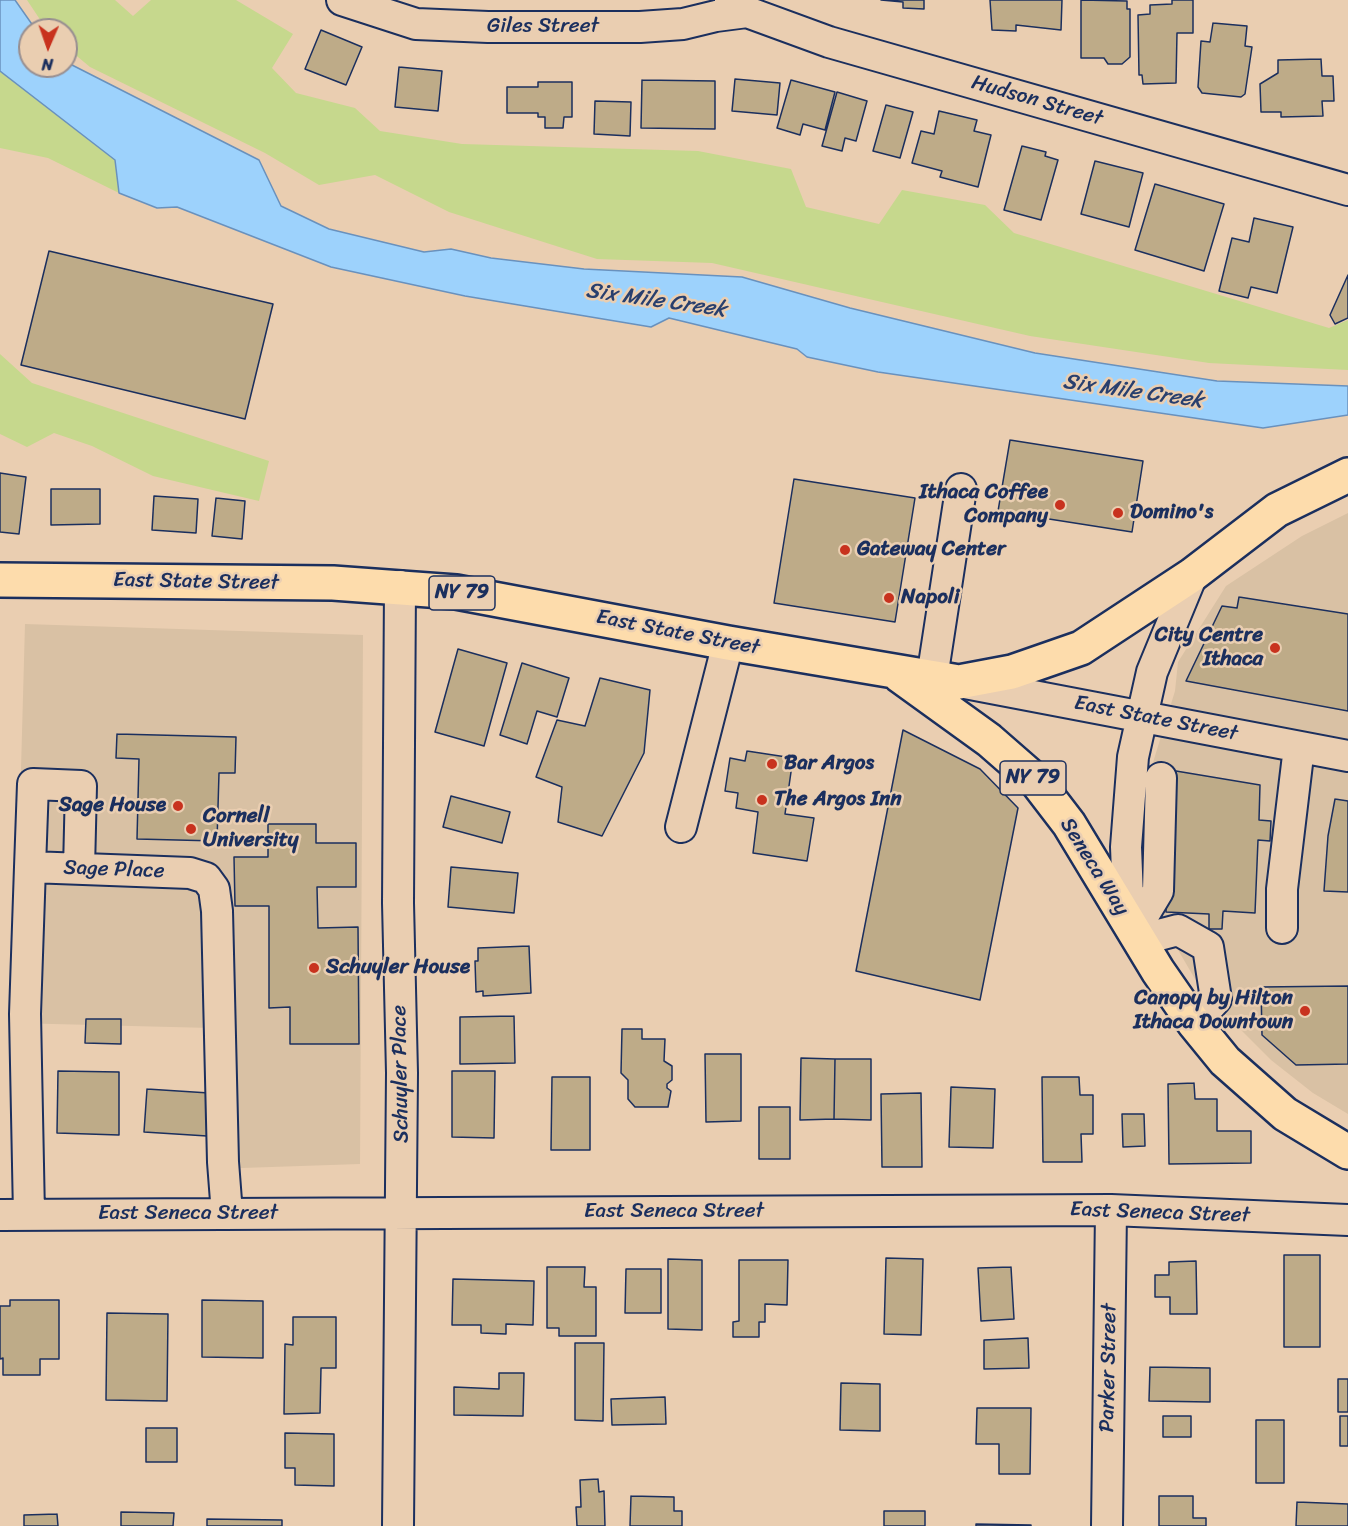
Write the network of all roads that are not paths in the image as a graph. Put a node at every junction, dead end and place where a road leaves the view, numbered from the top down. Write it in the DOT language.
graph roads {
  1 [pos="342,0"];
  2 [pos="739,6"];
  3 [pos="1348,190"];
  4 [pos="1348,475"];
  5 [pos="961,489"];
  6 [pos="1192,575"];
  7 [pos="0,580"];
  8 [pos="400,586"];
  9 [pos="728,643"];
  10 [pos="895,673"];
  11 [pos="945,680"];
  12 [pos="1142,715"];
  13 [pos="1299,747"];
  14 [pos="1348,756"];
  15 [pos="1161,778"];
  16 [pos="681,826"];
  17 [pos="30,867"];
  18 [pos="79,869"];
  19 [pos="1282,928"];
  20 [pos="1134,931"];
  21 [pos="1194,1023"];
  22 [pos="1348,1152"];
  23 [pos="1111,1210"];
  24 [pos="401,1213"];
  25 [pos="227,1214"];
  26 [pos="15,1215"];
  27 [pos="1348,1220"];
  28 [pos="398,1526"];
  29 [pos="1107,1526"];
  1 -- 2 [label="street, Giles Street"];
  2 -- 3 [label="street, Hudson Street"];
  4 -- 6 [label="highway, NY 79"];
  5 -- 11 [label="street"];
  6 -- 11 [label="highway, NY 79"];
  6 -- 12 [label="street, Seneca Way"];
  7 -- 8 [label="highway, East State Street / NY 79"];
  8 -- 9 [label="highway, East State Street / NY 79"];
  8 -- 24 [label="street, Schuyler Place"];
  9 -- 10 [label="highway, East State Street / NY 79"];
  9 -- 16 [label="street"];
  10 -- 11 [label="highway, East State Street / NY 79"];
  10 -- 20 [label="highway, Seneca Way / NY 79"];
  11 -- 12 [label="street, East State Street"];
  12 -- 13 [label="street, East State Street"];
  12 -- 20 [label="street, Seneca Way"];
  13 -- 14 [label="street, East State Street"];
  13 -- 19 [label="street"];
  15 -- 20 [label="street"];
  17 -- 18 [label="street, Sage Place"];
  17 -- 18 [label="street"];
  17 -- 26 [label="street"];
  18 -- 25 [label="street, Sage Place"];
  20 -- 21 [label="highway, Seneca Way / NY 79"];
  20 -- 21 [label="street"];
  21 -- 22 [label="highway, Seneca Way / NY 79"];
  23 -- 24 [label="street, East Seneca Street"];
  23 -- 27 [label="street, East Seneca Street"];
  23 -- 29 [label="street, Parker Street"];
  24 -- 25 [label="street, East Seneca Street"];
  24 -- 28 [label="street, Schuyler Place"];
  25 -- 26 [label="street, East Seneca Street"];
}
